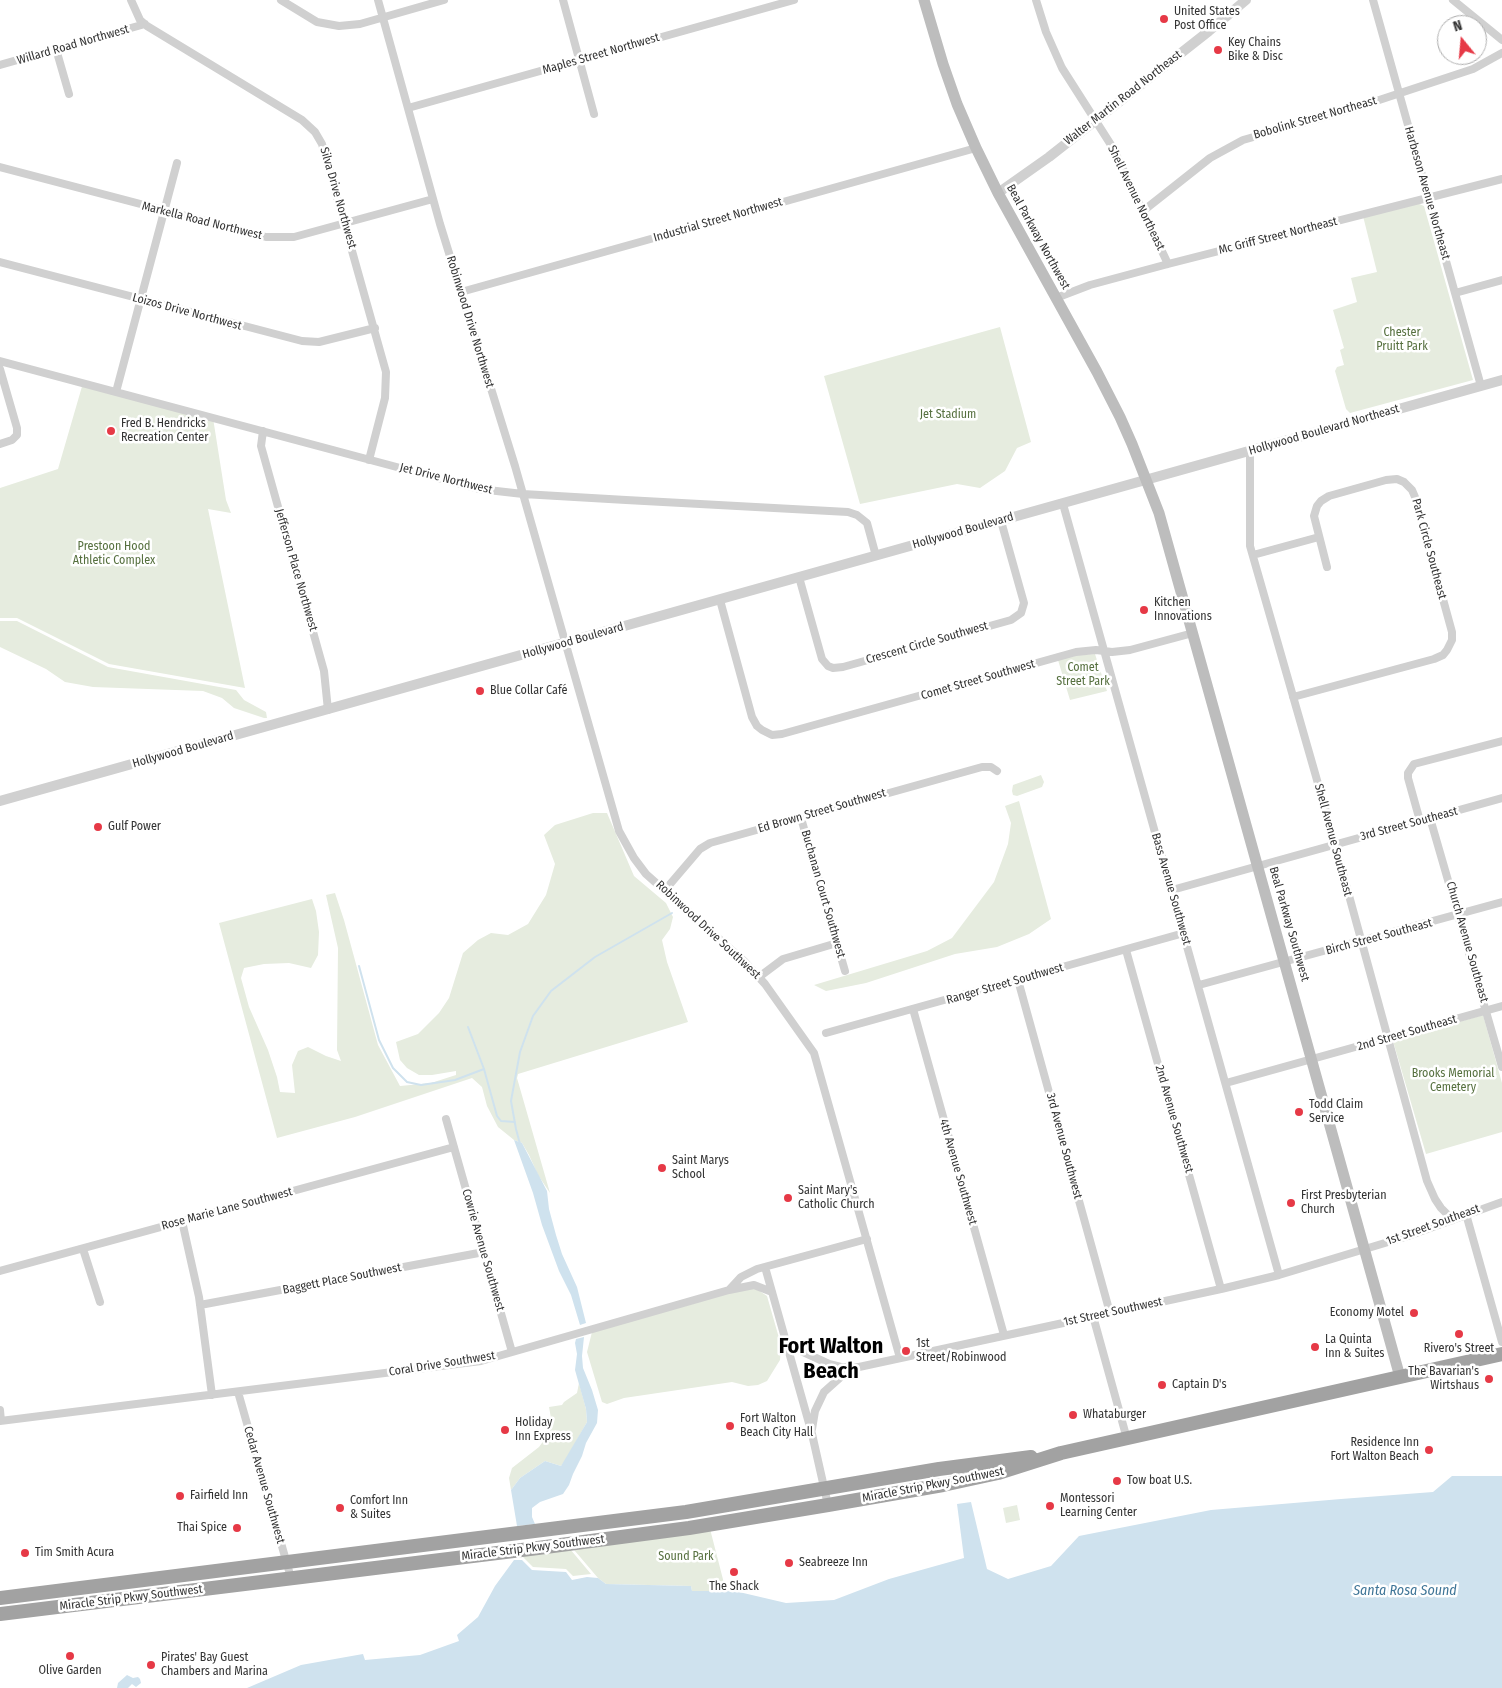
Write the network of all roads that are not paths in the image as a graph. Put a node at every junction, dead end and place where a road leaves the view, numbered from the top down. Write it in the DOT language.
graph roads {
  1 [pos="131,0"];
  2 [pos="281,0"];
  3 [pos="378,0"];
  4 [pos="444,0"];
  5 [pos="563,0"];
  6 [pos="794,0"];
  7 [pos="924,0"];
  8 [pos="1036,0"];
  9 [pos="1246,0"];
  10 [pos="1373,0"];
  11 [pos="1453,0"];
  12 [pos="383,17"];
  13 [pos="145,24"];
  14 [pos="1502,40"];
  15 [pos="56,50"];
  16 [pos="1502,53"];
  17 [pos="580,60"];
  18 [pos="0,65"];
  19 [pos="1399,93"];
  20 [pos="69,94"];
  21 [pos="408,108"];
  22 [pos="594,114"];
  23 [pos="1095,120"];
  24 [pos="976,148"];
  25 [pos="177,164"];
  26 [pos="0,167"];
  27 [pos="1502,179"];
  28 [pos="998,193"];
  29 [pos="1428,197"];
  30 [pos="433,199"];
  31 [pos="164,211"];
  32 [pos="1143,211"];
  33 [pos="346,223"];
  34 [pos="0,262"];
  35 [pos="1168,264"];
  36 [pos="1502,280"];
  37 [pos="461,292"];
  38 [pos="1455,293"];
  39 [pos="1056,298"];
  40 [pos="141,299"];
  41 [pos="375,328"];
  42 [pos="0,361"];
  43 [pos="0,369"];
  44 [pos="1502,380"];
  45 [pos="1481,386"];
  46 [pos="116,392"];
  47 [pos="263,431"];
  48 [pos="0,444"];
  49 [pos="1250,451"];
  50 [pos="369,460"];
  51 [pos="1146,480"];
  52 [pos="523,494"];
  53 [pos="1063,504"];
  54 [pos="1001,521"];
  55 [pos="1319,538"];
  56 [pos="1253,555"];
  57 [pos="876,556"];
  58 [pos="1327,567"];
  59 [pos="799,577"];
  60 [pos="720,600"];
  61 [pos="1193,633"];
  62 [pos="565,643"];
  63 [pos="1104,651"];
  64 [pos="1293,697"];
  65 [pos="328,710"];
  66 [pos="1502,741"];
  67 [pos="997,772"];
  68 [pos="1502,798"];
  69 [pos="0,801"];
  70 [pos="801,818"];
  71 [pos="1430,818"];
  72 [pos="1420,821"];
  73 [pos="1334,845"];
  74 [pos="1258,866"];
  75 [pos="664,890"];
  76 [pos="1172,890"];
  77 [pos="1502,902"];
  78 [pos="1458,914"];
  79 [pos="1184,933"];
  80 [pos="1360,942"];
  81 [pos="837,943"];
  82 [pos="1126,950"];
  83 [pos="1285,962"];
  84 [pos="845,971"];
  85 [pos="759,977"];
  86 [pos="1018,980"];
  87 [pos="1199,985"];
  88 [pos="1502,1006"];
  89 [pos="913,1009"];
  90 [pos="1486,1010"];
  91 [pos="826,1033"];
  92 [pos="1387,1038"];
  93 [pos="1312,1059"];
  94 [pos="1502,1067"];
  95 [pos="1226,1083"];
  96 [pos="446,1119"];
  97 [pos="454,1147"];
  98 [pos="1502,1202"];
  99 [pos="1466,1214"];
  100 [pos="1453,1220"];
  101 [pos="182,1221"];
  102 [pos="867,1239"];
  103 [pos="84,1248"];
  104 [pos="1364,1249"];
  105 [pos="484,1252"];
  106 [pos="765,1267"];
  107 [pos="0,1272"];
  108 [pos="1279,1275"];
  109 [pos="1221,1289"];
  110 [pos="729,1290"];
  111 [pos="772,1292"];
  112 [pos="100,1302"];
  113 [pos="200,1305"];
  114 [pos="1110,1313"];
  115 [pos="1093,1316"];
  116 [pos="1004,1336"];
  117 [pos="1502,1342"];
  118 [pos="786,1344"];
  119 [pos="512,1352"];
  120 [pos="1502,1354"];
  121 [pos="900,1358"];
  122 [pos="859,1367"];
  123 [pos="1400,1377"];
  124 [pos="238,1392"];
  125 [pos="212,1395"];
  126 [pos="0,1410"];
  127 [pos="1,1421"];
  128 [pos="812,1434"];
  129 [pos="1126,1440"];
  130 [pos="1061,1453"];
  131 [pos="825,1490"];
  132 [pos="828,1506"];
  133 [pos="686,1512"];
  134 [pos="689,1528"];
  135 [pos="500,1536"];
  136 [pos="477,1555"];
  137 [pos="286,1563"];
  138 [pos="291,1578"];
  139 [pos="0,1598"];
  140 [pos="0,1614"];
  1 -- 13 [label="street, Silva Drive Northwest"];
  2 -- 12 [label="street"];
  3 -- 12 [label="street, Robinwood Drive Northwest"];
  4 -- 12 [label="street"];
  5 -- 17 [label="street"];
  6 -- 17 [label="street, Maples Street Northwest"];
  7 -- 24 [label="main road, Beal Parkway Northwest"];
  8 -- 23 [label="street, Shell Avenue Northeast"];
  9 -- 23 [label="street, Walter Martin Road Northeast"];
  10 -- 19 [label="street, Harbeson Avenue Northeast"];
  11 -- 14 [label="street"];
  12 -- 21 [label="street, Robinwood Drive Northwest"];
  13 -- 15 [label="street, Willard Road Northwest"];
  13 -- 33 [label="street, Silva Drive Northwest"];
  15 -- 18 [label="street, Willard Road Northwest"];
  15 -- 20 [label="street"];
  16 -- 19 [label="street, Bobolink Street Northeast"];
  17 -- 21 [label="street, Maples Street Northwest"];
  17 -- 22 [label="street"];
  19 -- 29 [label="street, Harbeson Avenue Northeast"];
  19 -- 32 [label="street, Bobolink Street Northeast"];
  21 -- 30 [label="street, Robinwood Drive Northwest"];
  23 -- 28 [label="street, Walter Martin Road Northeast"];
  23 -- 32 [label="street, Shell Avenue Northeast"];
  24 -- 28 [label="main road, Beal Parkway Northwest"];
  24 -- 37 [label="street, Industrial Street Northwest"];
  25 -- 31 [label="street"];
  26 -- 31 [label="street, Markella Road Northwest"];
  27 -- 29 [label="street, Mc Griff Street Northeast"];
  28 -- 39 [label="main road, Beal Parkway Northwest"];
  29 -- 35 [label="street, Mc Griff Street Northeast"];
  29 -- 38 [label="street, Harbeson Avenue Northeast"];
  30 -- 33 [label="street, Markella Road Northwest"];
  30 -- 37 [label="street, Robinwood Drive Northwest"];
  31 -- 33 [label="street, Markella Road Northwest"];
  31 -- 40 [label="street"];
  32 -- 35 [label="street, Shell Avenue Northeast"];
  33 -- 41 [label="street, Silva Drive Northwest"];
  34 -- 40 [label="street, Loizos Drive Northwest"];
  35 -- 39 [label="street, Mc Griff Street Northeast"];
  36 -- 38 [label="street"];
  37 -- 52 [label="street, Robinwood Drive Northwest"];
  38 -- 45 [label="street, Harbeson Avenue Northeast"];
  39 -- 51 [label="main road, Beal Parkway Northwest"];
  40 -- 41 [label="street, Loizos Drive Northwest"];
  40 -- 46 [label="street"];
  41 -- 50 [label="street, Silva Drive Northwest"];
  42 -- 46 [label="street, Jet Drive Northwest"];
  43 -- 48 [label="street"];
  44 -- 45 [label="street, Hollywood Boulevard Northeast"];
  45 -- 49 [label="street, Hollywood Boulevard Northeast"];
  46 -- 47 [label="street, Jet Drive Northwest"];
  47 -- 50 [label="street, Jet Drive Northwest"];
  47 -- 65 [label="street, Jefferson Place Northwest"];
  49 -- 51 [label="street, Hollywood Boulevard Northeast"];
  49 -- 56 [label="street, Shell Avenue Southeast"];
  50 -- 52 [label="street, Jet Drive Northwest"];
  51 -- 53 [label="street, Hollywood Boulevard"];
  51 -- 61 [label="main road, Beal Parkway Southwest"];
  52 -- 57 [label="street, Jet Drive Northwest"];
  52 -- 62 [label="street, Robinwood Drive Northwest"];
  53 -- 54 [label="street, Hollywood Boulevard"];
  53 -- 63 [label="street, Bass Avenue Southwest"];
  54 -- 57 [label="street, Hollywood Boulevard"];
  54 -- 59 [label="street, Crescent Circle Southwest"];
  55 -- 56 [label="street"];
  55 -- 58 [label="street"];
  55 -- 64 [label="street, Park Circle Southeast"];
  56 -- 64 [label="street, Shell Avenue Southeast"];
  57 -- 59 [label="street, Hollywood Boulevard"];
  59 -- 60 [label="street, Hollywood Boulevard"];
  60 -- 62 [label="street, Hollywood Boulevard"];
  60 -- 63 [label="street, Comet Street Southwest"];
  61 -- 63 [label="street, Comet Street Southwest"];
  61 -- 74 [label="main road, Beal Parkway Southwest"];
  62 -- 65 [label="street, Hollywood Boulevard"];
  62 -- 75 [label="street, Robinwood Drive Southwest"];
  63 -- 76 [label="street, Bass Avenue Southwest"];
  64 -- 73 [label="street, Shell Avenue Southeast"];
  65 -- 69 [label="street, Hollywood Boulevard"];
  66 -- 72 [label="street"];
  67 -- 70 [label="street, Ed Brown Street Southwest"];
  68 -- 71 [label="street, 3rd Street Southeast"];
  70 -- 75 [label="street, Ed Brown Street Southwest"];
  70 -- 81 [label="street, Buchanan Court Southwest"];
  71 -- 72 [label="street, 3rd Street Southeast"];
  71 -- 78 [label="street, Church Avenue Southeast"];
  72 -- 73 [label="street, 3rd Street Southeast"];
  73 -- 74 [label="street, 3rd Street Southeast"];
  73 -- 80 [label="street, Shell Avenue Southeast"];
  74 -- 76 [label="street, 3rd Street Southeast"];
  74 -- 83 [label="main road, Beal Parkway Southwest"];
  75 -- 85 [label="street, Robinwood Drive Southwest"];
  76 -- 79 [label="street, Bass Avenue Southwest"];
  77 -- 78 [label="street, Birch Street Southeast"];
  78 -- 80 [label="street, Birch Street Southeast"];
  78 -- 90 [label="street, Church Avenue Southeast"];
  79 -- 82 [label="street, Ranger Street Southwest"];
  79 -- 87 [label="street, Bass Avenue Southwest"];
  80 -- 83 [label="street, Birch Street Southeast"];
  80 -- 92 [label="street, Shell Avenue Southeast"];
  81 -- 84 [label="street, Buchanan Court Southwest"];
  81 -- 85 [label="street"];
  82 -- 86 [label="street, Ranger Street Southwest"];
  82 -- 109 [label="street, 2nd Avenue Southwest"];
  83 -- 87 [label="street, Birch Street Southeast"];
  83 -- 93 [label="main road, Beal Parkway Southwest"];
  85 -- 102 [label="street, Robinwood Drive Southwest"];
  86 -- 89 [label="street, Ranger Street Southwest"];
  86 -- 114 [label="street, 3rd Avenue Southwest"];
  87 -- 95 [label="street, Bass Avenue Southwest"];
  88 -- 90 [label="street, 2nd Street Southeast"];
  89 -- 91 [label="street, Ranger Street Southwest"];
  89 -- 116 [label="street, 4th Avenue Southwest"];
  90 -- 92 [label="street, 2nd Street Southeast"];
  90 -- 94 [label="street, Church Avenue Southeast"];
  92 -- 93 [label="street, 2nd Street Southeast"];
  92 -- 100 [label="street, Shell Avenue Southeast"];
  93 -- 95 [label="street, 2nd Street Southeast"];
  93 -- 104 [label="main road, Beal Parkway Southwest"];
  95 -- 108 [label="street, Bass Avenue Southwest"];
  96 -- 97 [label="street, Cowrie Avenue Southwest"];
  97 -- 101 [label="street, Rose Marie Lane Southwest"];
  97 -- 105 [label="street, Cowrie Avenue Southwest"];
  98 -- 99 [label="street, 1st Street Southeast"];
  99 -- 100 [label="street, 1st Street Southeast"];
  99 -- 117 [label="street"];
  100 -- 104 [label="street, 1st Street Southeast"];
  101 -- 103 [label="street, Rose Marie Lane Southwest"];
  101 -- 113 [label="street"];
  102 -- 106 [label="street, Coral Drive Southwest"];
  102 -- 121 [label="street, Robinwood Drive Southwest"];
  103 -- 107 [label="street, Rose Marie Lane Southwest"];
  103 -- 112 [label="street"];
  104 -- 108 [label="street, 1st Street Southwest"];
  104 -- 123 [label="main road, Beal Parkway Southwest"];
  105 -- 113 [label="street, Baggett Place Southwest"];
  105 -- 119 [label="street, Cowrie Avenue Southwest"];
  106 -- 110 [label="street, Coral Drive Southwest"];
  106 -- 111 [label="street"];
  108 -- 109 [label="street, 1st Street Southwest"];
  109 -- 114 [label="street, 1st Street Southwest"];
  110 -- 111 [label="street"];
  110 -- 119 [label="street, Coral Drive Southwest"];
  111 -- 118 [label="street"];
  113 -- 125 [label="street"];
  114 -- 115 [label="street, 1st Street Southwest"];
  115 -- 116 [label="street, 1st Street Southwest"];
  115 -- 129 [label="street"];
  116 -- 121 [label="street, 1st Street Southwest"];
  118 -- 122 [label="street, 1st Street Southwest"];
  118 -- 128 [label="street"];
  119 -- 124 [label="street, Coral Drive Southwest"];
  120 -- 123 [label="highway, Miracle Strip Pkwy Southwest"];
  121 -- 122 [label="street, 1st Street Southwest"];
  122 -- 128 [label="street, 1st Street Southwest"];
  123 -- 129 [label="highway, Miracle Strip Pkwy Southwest"];
  124 -- 125 [label="street, Coral Drive Southwest"];
  124 -- 137 [label="street, Cedar Avenue Southwest"];
  125 -- 127 [label="street, Coral Drive Southwest"];
  126 -- 127 [label="street"];
  128 -- 131 [label="street"];
  129 -- 130 [label="highway, Miracle Strip Pkwy Southwest"];
  130 -- 131 [label="highway, Miracle Strip Pkwy Southwest"];
  130 -- 132 [label="highway, Miracle Strip Pkwy Southwest"];
  131 -- 132 [label="street"];
  131 -- 133 [label="highway, Miracle Strip Pkwy Southwest"];
  132 -- 134 [label="highway, Miracle Strip Pkwy Southwest"];
  133 -- 134 [label="highway"];
  133 -- 135 [label="highway, Miracle Strip Pkwy Southwest"];
  134 -- 136 [label="highway, Miracle Strip Pkwy Southwest"];
  135 -- 136 [label="highway"];
  135 -- 137 [label="highway, Miracle Strip Pkwy Southwest"];
  136 -- 138 [label="highway, Miracle Strip Pkwy Southwest"];
  137 -- 138 [label="street, Cedar Avenue Southwest"];
  137 -- 139 [label="highway, Miracle Strip Pkwy Southwest"];
  138 -- 140 [label="highway, Miracle Strip Pkwy Southwest"];
}
